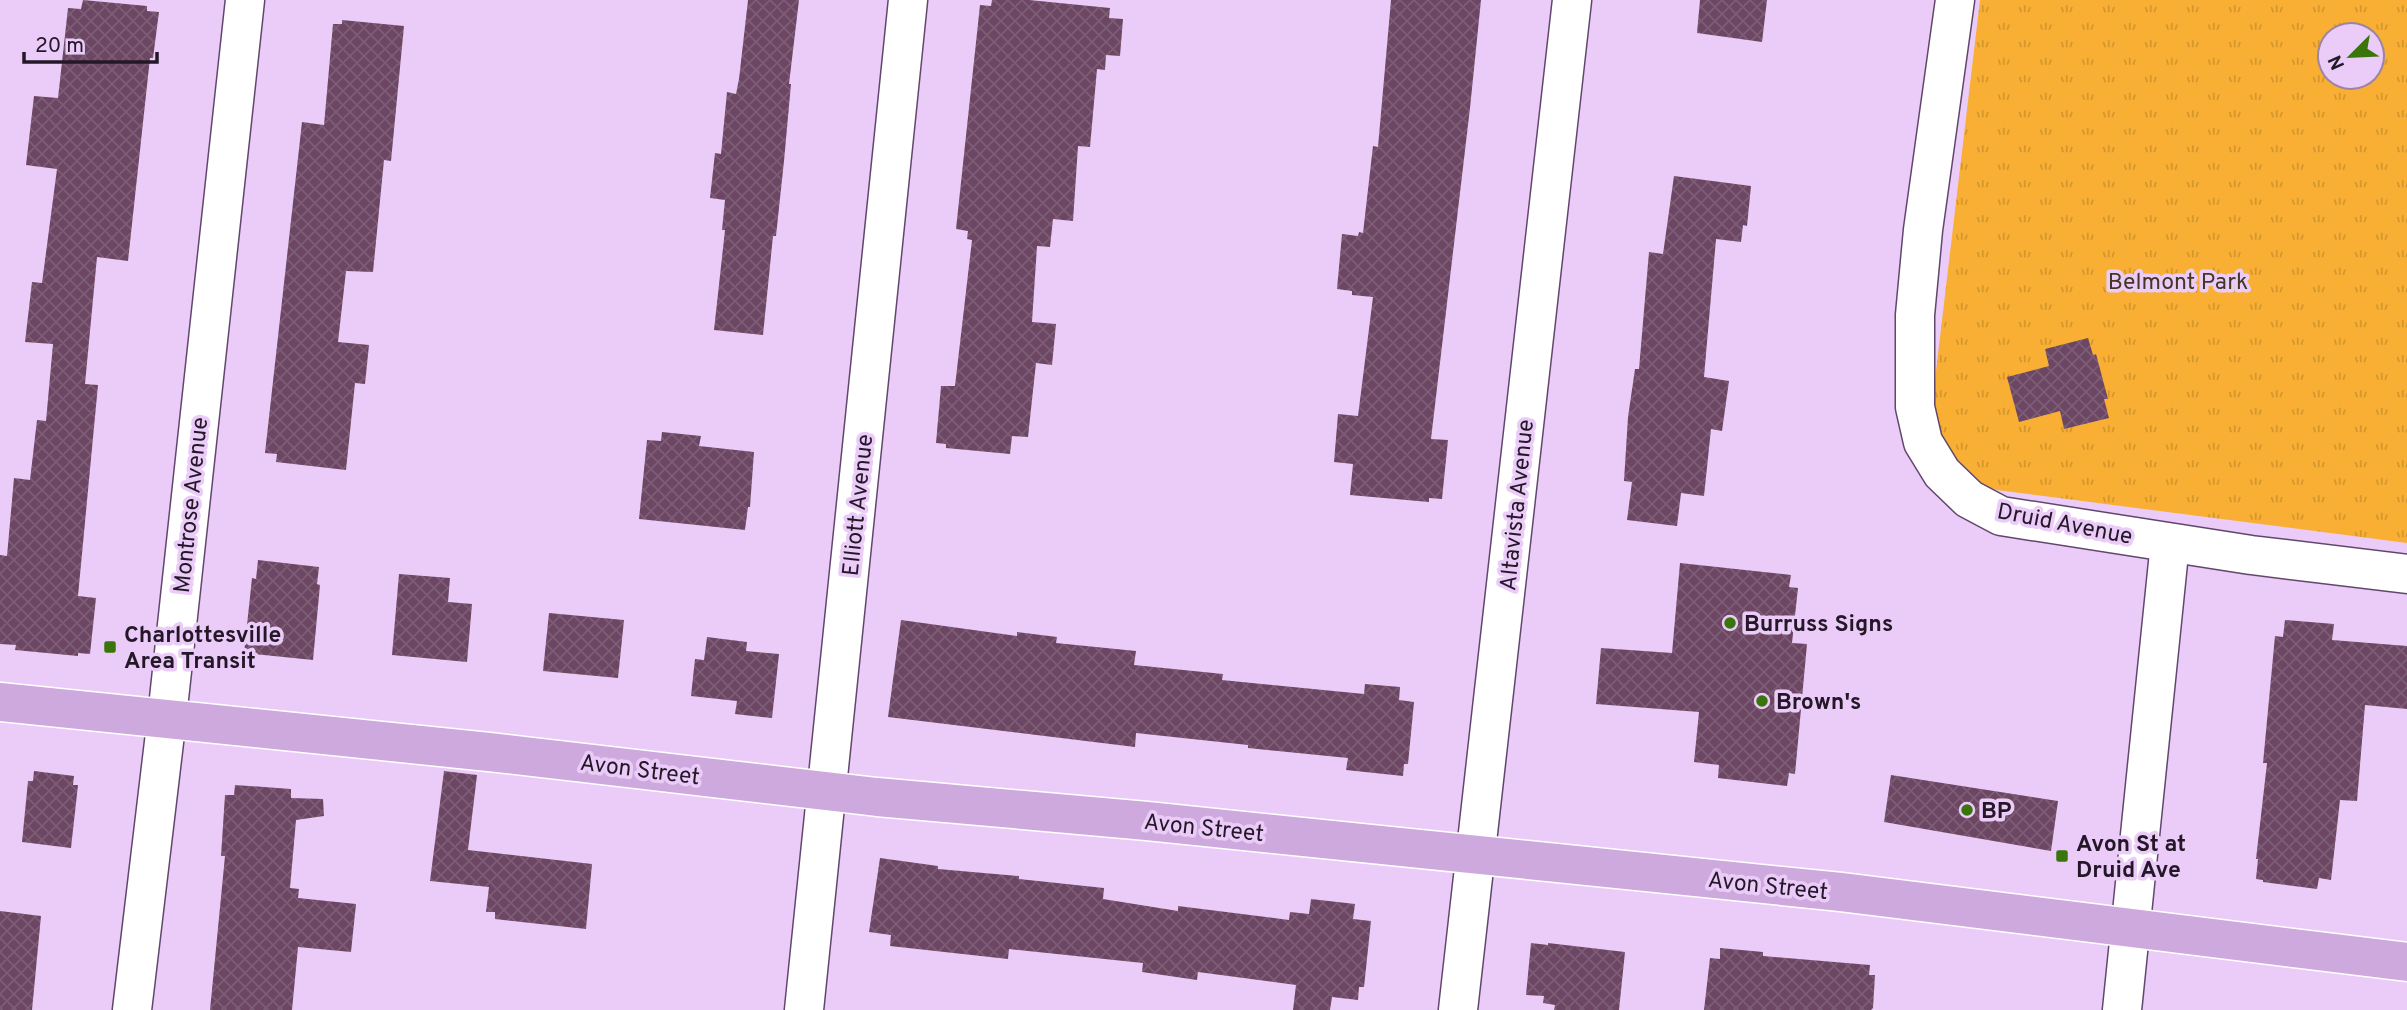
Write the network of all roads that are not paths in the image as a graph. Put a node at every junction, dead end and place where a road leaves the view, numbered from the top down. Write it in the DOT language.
graph roads {
  1 [pos="245,0"];
  2 [pos="908,0"];
  3 [pos="1572,0"];
  4 [pos="1955,0"];
  5 [pos="2170,543"];
  6 [pos="2407,574"];
  7 [pos="0,702"];
  8 [pos="167,717"];
  9 [pos="828,790"];
  10 [pos="1474,855"];
  11 [pos="2131,928"];
  12 [pos="2407,962"];
  13 [pos="132,1010"];
  14 [pos="804,1010"];
  15 [pos="1458,1010"];
  16 [pos="2122,1010"];
  1 -- 8 [label="street, Montrose Avenue"];
  2 -- 9 [label="street, Elliott Avenue"];
  3 -- 10 [label="street, Altavista Avenue"];
  4 -- 5 [label="street, Druid Avenue"];
  5 -- 6 [label="street"];
  5 -- 11 [label="street"];
  7 -- 8 [label="main road, Avon Street"];
  8 -- 9 [label="main road, Avon Street"];
  8 -- 13 [label="street, Montrose Avenue"];
  9 -- 10 [label="main road, Avon Street"];
  9 -- 14 [label="street, Elliott Avenue"];
  10 -- 11 [label="main road, Avon Street"];
  10 -- 15 [label="street, Altavista Avenue"];
  11 -- 12 [label="main road, Avon Street"];
  11 -- 16 [label="street"];
}
